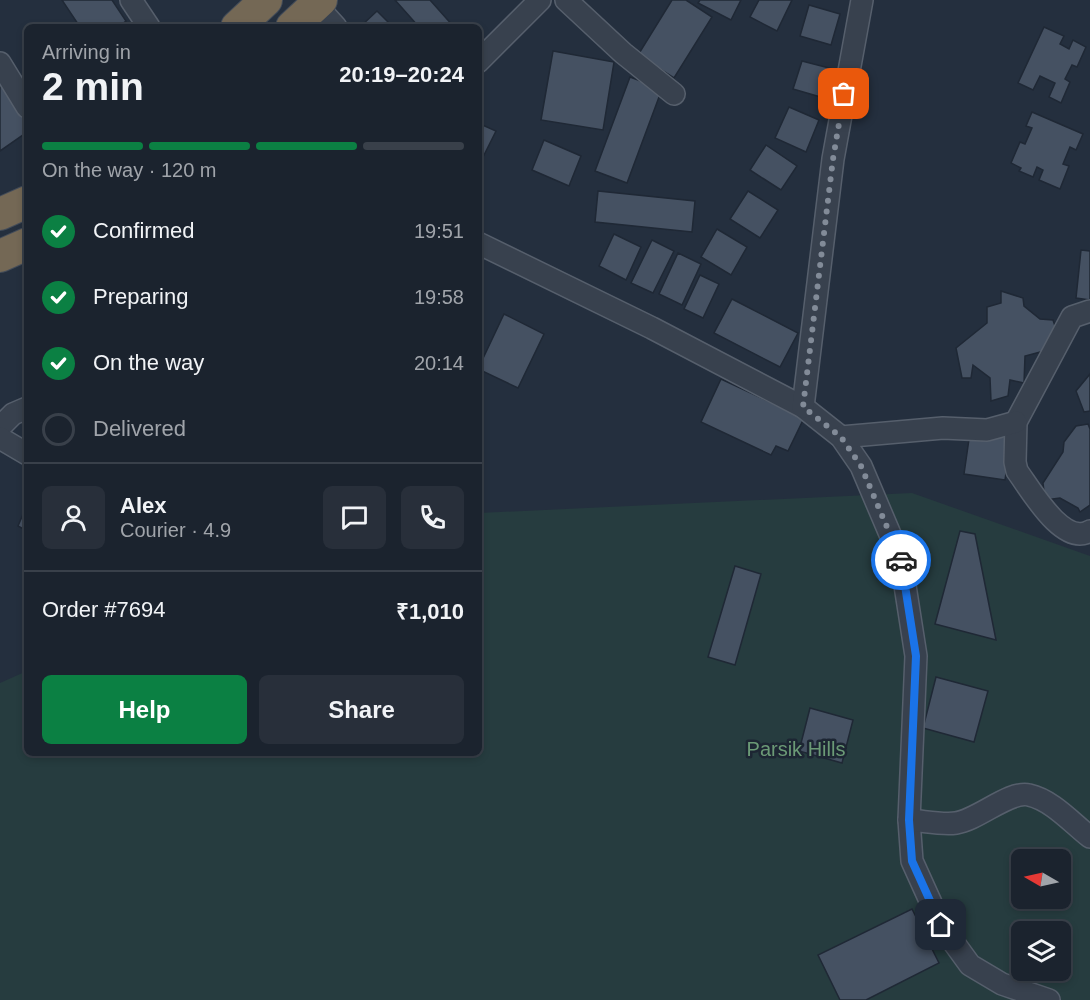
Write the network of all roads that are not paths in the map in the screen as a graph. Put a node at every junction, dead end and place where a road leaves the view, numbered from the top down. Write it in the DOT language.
graph roads {
  1 [pos="131,0"];
  2 [pos="266,0"];
  3 [pos="540,0"];
  4 [pos="566,0"];
  5 [pos="862,0"];
  6 [pos="324,11"];
  7 [pos="147,24"];
  8 [pos="240,24"];
  9 [pos="298,24"];
  10 [pos="482,58"];
  11 [pos="0,63"];
  12 [pos="675,94"];
  13 [pos="24,101"];
  14 [pos="24,203"];
  15 [pos="0,214"];
  16 [pos="24,245"];
  17 [pos="482,245"];
  18 [pos="0,255"];
  19 [pos="1090,311"];
  20 [pos="803,407"];
  21 [pos="24,409"];
  22 [pos="1016,422"];
  23 [pos="0,427"];
  24 [pos="841,437"];
  25 [pos="0,438"];
  26 [pos="24,452"];
  27 [pos="1090,531"];
  28 [pos="909,820"];
  29 [pos="1090,837"];
  30 [pos="1048,1000"];
  1 -- 7 [label="street"];
  2 -- 8 [label="highway"];
  3 -- 10 [label="street"];
  4 -- 12 [label="street"];
  5 -- 20 [label="street"];
  6 -- 9 [label="highway"];
  11 -- 13 [label="street"];
  14 -- 15 [label="highway"];
  16 -- 18 [label="highway"];
  17 -- 20 [label="street"];
  19 -- 22 [label="street"];
  20 -- 24 [label="street"];
  21 -- 23 [label="street"];
  22 -- 24 [label="street"];
  22 -- 27 [label="street"];
  24 -- 28 [label="street"];
  25 -- 26 [label="street"];
  28 -- 29 [label="street"];
  28 -- 30 [label="street"];
}
